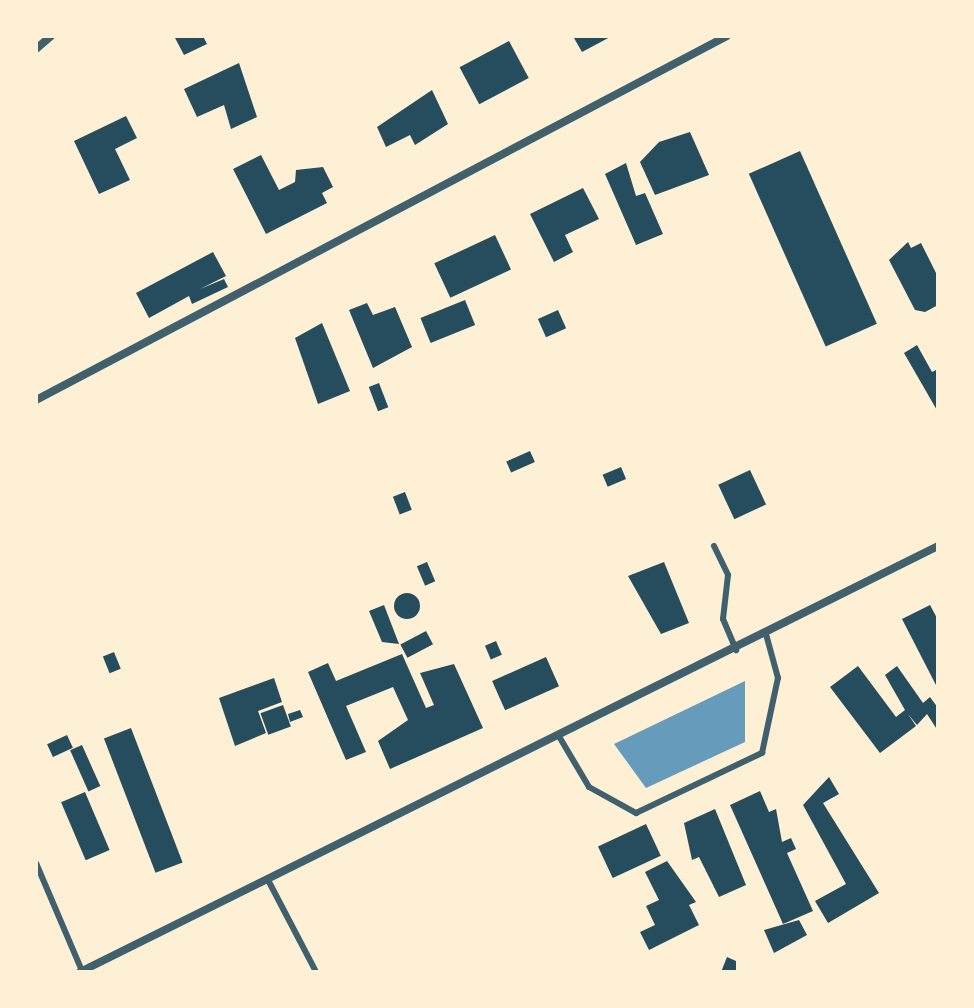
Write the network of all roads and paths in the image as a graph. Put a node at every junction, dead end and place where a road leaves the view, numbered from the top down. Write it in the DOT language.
graph roads {
  1 [pos="51,36"];
  2 [pos="727,36"];
  3 [pos="36,49"];
  4 [pos="36,400"];
  5 [pos="714,546"];
  6 [pos="938,546"];
  7 [pos="766,634"];
  8 [pos="736,650"];
  9 [pos="560,738"];
  10 [pos="36,863"];
  11 [pos="268,880"];
  12 [pos="81,971"];
  13 [pos="316,972"];
  1 -- 3 [label="street"];
  2 -- 4 [label="street"];
  5 -- 8 [label="lane"];
  6 -- 7 [label="street"];
  7 -- 8 [label="street"];
  7 -- 9 [label="lane"];
  8 -- 9 [label="street"];
  9 -- 11 [label="street"];
  10 -- 12 [label="lane"];
  11 -- 12 [label="street"];
  11 -- 13 [label="lane"];
}
